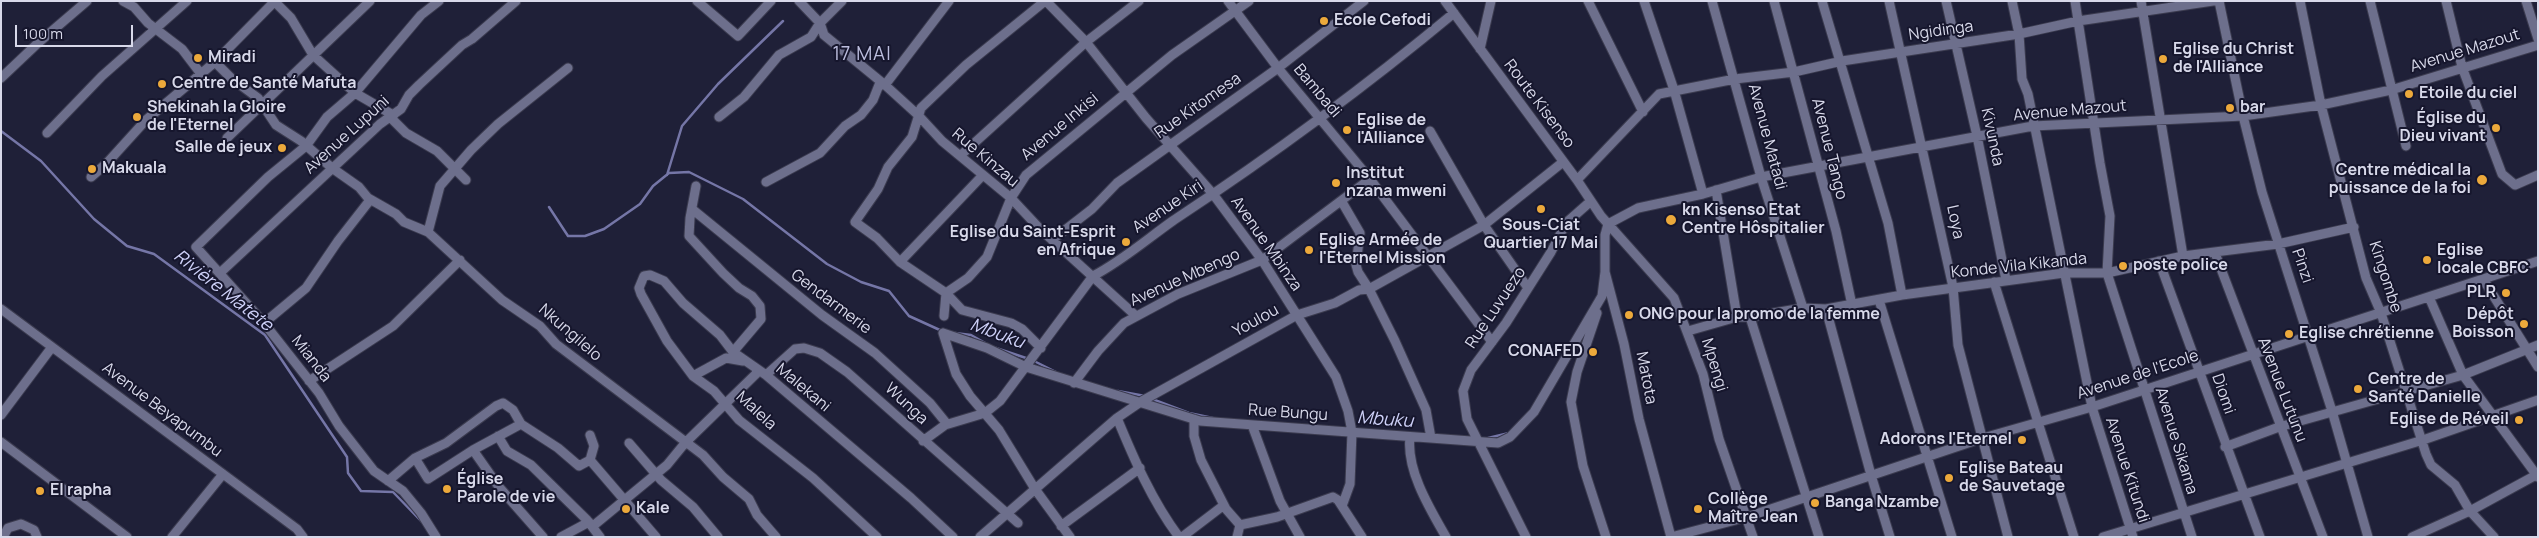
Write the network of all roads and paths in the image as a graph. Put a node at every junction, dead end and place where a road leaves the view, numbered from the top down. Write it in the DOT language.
graph roads {
  1 [pos="87,1"];
  2 [pos="123,1"];
  3 [pos="187,1"];
  4 [pos="370,1"];
  5 [pos="439,1"];
  6 [pos="516,1"];
  7 [pos="697,1"];
  8 [pos="771,1"];
  9 [pos="799,1"];
  10 [pos="842,1"];
  11 [pos="949,1"];
  12 [pos="1045,1"];
  13 [pos="1139,1"];
  14 [pos="1228,1"];
  15 [pos="1249,1"];
  16 [pos="1364,1"];
  17 [pos="1445,1"];
  18 [pos="1491,1"];
  19 [pos="1588,1"];
  20 [pos="1655,1"];
  21 [pos="1712,1"];
  22 [pos="1774,1"];
  23 [pos="1822,1"];
  24 [pos="1889,1"];
  25 [pos="1946,1"];
  26 [pos="2012,1"];
  27 [pos="2075,1"];
  28 [pos="2141,1"];
  29 [pos="2213,1"];
  30 [pos="2219,1"];
  31 [pos="2300,1"];
  32 [pos="2370,1"];
  33 [pos="2446,1"];
  34 [pos="2526,1"];
  35 [pos="274,2"];
  36 [pos="1644,3"];
  37 [pos="1236,11"];
  38 [pos="1454,12"];
  39 [pos="2143,12"];
  40 [pos="2078,21"];
  41 [pos="820,23"];
  42 [pos="157,30"];
  43 [pos="2019,34"];
  44 [pos="2538,39"];
  45 [pos="1086,42"];
  46 [pos="1956,44"];
  47 [pos="2538,45"];
  48 [pos="1480,49"];
  49 [pos="1902,52"];
  50 [pos="313,55"];
  51 [pos="1842,61"];
  52 [pos="215,62"];
  53 [pos="2462,67"];
  54 [pos="568,68"];
  55 [pos="1278,68"];
  56 [pos="1794,72"];
  57 [pos="201,74"];
  58 [pos="1,78"];
  59 [pos="1735,79"];
  60 [pos="885,85"];
  61 [pos="1674,90"];
  62 [pos="2391,90"];
  63 [pos="1126,92"];
  64 [pos="355,93"];
  65 [pos="261,104"];
  66 [pos="2321,105"];
  67 [pos="1643,112"];
  68 [pos="393,115"];
  69 [pos="918,115"];
  70 [pos="719,116"];
  71 [pos="2243,116"];
  72 [pos="1320,117"];
  73 [pos="2160,120"];
  74 [pos="2094,124"];
  75 [pos="2033,126"];
  76 [pos="1430,131"];
  77 [pos="47,133"];
  78 [pos="1977,136"];
  79 [pos="227,138"];
  80 [pos="1170,144"];
  81 [pos="306,146"];
  82 [pos="1923,146"];
  83 [pos="2406,146"];
  84 [pos="961,155"];
  85 [pos="1870,157"];
  86 [pos="1563,162"];
  87 [pos="332,168"];
  88 [pos="455,168"];
  89 [pos="1818,168"];
  90 [pos="2538,175"];
  91 [pos="982,176"];
  92 [pos="91,177"];
  93 [pos="1761,177"];
  94 [pos="1370,179"];
  95 [pos="466,180"];
  96 [pos="1577,180"];
  97 [pos="766,182"];
  98 [pos="696,186"];
  99 [pos="1716,190"];
  100 [pos="1213,194"];
  101 [pos="1703,194"];
  102 [pos="1011,198"];
  103 [pos="370,200"];
  104 [pos="1591,201"];
  105 [pos="1342,202"];
  106 [pos="692,209"];
  107 [pos="1608,224"];
  108 [pos="1484,225"];
  109 [pos="2354,227"];
  110 [pos="428,232"];
  111 [pos="1052,240"];
  112 [pos="2278,244"];
  113 [pos="2215,253"];
  114 [pos="2183,256"];
  115 [pos="1427,258"];
  116 [pos="460,260"];
  117 [pos="1262,260"];
  118 [pos="2158,261"];
  119 [pos="2538,261"];
  120 [pos="900,262"];
  121 [pos="220,272"];
  122 [pos="1606,272"];
  123 [pos="2064,273"];
  124 [pos="2107,273"];
  125 [pos="1093,276"];
  126 [pos="2006,280"];
  127 [pos="2483,280"];
  128 [pos="1994,282"];
  129 [pos="1953,287"];
  130 [pos="639,288"];
  131 [pos="1528,288"];
  132 [pos="1369,289"];
  133 [pos="946,292"];
  134 [pos="1902,295"];
  135 [pos="1602,296"];
  136 [pos="2430,297"];
  137 [pos="1879,300"];
  138 [pos="1852,304"];
  139 [pos="1803,308"];
  140 [pos="1,309"];
  141 [pos="1826,309"];
  142 [pos="2381,313"];
  143 [pos="1297,315"];
  144 [pos="944,316"];
  145 [pos="1135,316"];
  146 [pos="1738,317"];
  147 [pos="1750,317"];
  148 [pos="264,323"];
  149 [pos="1688,331"];
  150 [pos="2308,335"];
  151 [pos="1492,342"];
  152 [pos="2538,345"];
  153 [pos="52,347"];
  154 [pos="1041,348"];
  155 [pos="2528,349"];
  156 [pos="733,352"];
  157 [pos="2252,353"];
  158 [pos="1026,367"];
  159 [pos="2538,367"];
  160 [pos="2199,371"];
  161 [pos="763,373"];
  162 [pos="2463,375"];
  163 [pos="693,376"];
  164 [pos="309,381"];
  165 [pos="1074,383"];
  166 [pos="2144,388"];
  167 [pos="2405,393"];
  168 [pos="2538,400"];
  169 [pos="1142,402"];
  170 [pos="725,404"];
  171 [pos="2092,407"];
  172 [pos="2332,412"];
  173 [pos="986,414"];
  174 [pos="1,415"];
  175 [pos="2493,417"];
  176 [pos="1116,418"];
  177 [pos="1194,419"];
  178 [pos="2038,423"];
  179 [pos="521,424"];
  180 [pos="947,424"];
  181 [pos="1252,425"];
  182 [pos="2279,427"];
  183 [pos="1351,429"];
  184 [pos="590,435"];
  185 [pos="498,436"];
  186 [pos="1410,436"];
  187 [pos="1431,438"];
  188 [pos="1983,438"];
  189 [pos="1477,439"];
  190 [pos="923,440"];
  191 [pos="2423,440"];
  192 [pos="1,442"];
  193 [pos="629,443"];
  194 [pos="686,443"];
  195 [pos="2225,447"];
  196 [pos="473,450"];
  197 [pos="1928,456"];
  198 [pos="416,458"];
  199 [pos="590,460"];
  200 [pos="2345,462"];
  201 [pos="1140,468"];
  202 [pos="223,474"];
  203 [pos="656,474"];
  204 [pos="2537,475"];
  205 [pos="1871,476"];
  206 [pos="2301,477"];
  207 [pos="388,481"];
  208 [pos="1035,489"];
  209 [pos="2243,495"];
  210 [pos="1806,497"];
  211 [pos="625,501"];
  212 [pos="1224,505"];
  213 [pos="1342,506"];
  214 [pos="2470,511"];
  215 [pos="2183,512"];
  216 [pos="1287,513"];
  217 [pos="1006,514"];
  218 [pos="1747,517"];
  219 [pos="1018,523"];
  220 [pos="591,524"];
  221 [pos="1240,525"];
  222 [pos="1061,526"];
  223 [pos="2132,532"];
  224 [pos="2424,534"];
  225 [pos="3,537"];
  226 [pos="37,537"];
  227 [pos="126,537"];
  228 [pos="172,537"];
  229 [pos="303,537"];
  230 [pos="436,537"];
  231 [pos="543,537"];
  232 [pos="561,537"];
  233 [pos="600,537"];
  234 [pos="656,537"];
  235 [pos="718,537"];
  236 [pos="776,537"];
  237 [pos="877,537"];
  238 [pos="953,537"];
  239 [pos="980,537"];
  240 [pos="1070,537"];
  241 [pos="1180,537"];
  242 [pos="1237,537"];
  243 [pos="1300,537"];
  244 [pos="1362,537"];
  245 [pos="1446,537"];
  246 [pos="1526,537"];
  247 [pos="1606,537"];
  248 [pos="1671,537"];
  249 [pos="1753,537"];
  250 [pos="1819,537"];
  251 [pos="1890,537"];
  252 [pos="1952,537"];
  253 [pos="2008,537"];
  254 [pos="2074,537"];
  255 [pos="2104,537"];
  256 [pos="2192,537"];
  257 [pos="2260,537"];
  258 [pos="2323,537"];
  259 [pos="2368,537"];
  260 [pos="2412,537"];
  261 [pos="2494,537"];
  1 -- 58 [label="street"];
  2 -- 42 [label="street"];
  3 -- 42 [label="street"];
  4 -- 50 [label="street"];
  5 -- 64 [label="street"];
  6 -- 68 [label="street, Avenue Lupuni"];
  7 -- 8 [label="street"];
  9 -- 41 [label="street, Rue Kinzau"];
  10 -- 41 [label="street"];
  11 -- 60 [label="street"];
  12 -- 45 [label="street, Avenue Mbinza"];
  12 -- 69 [label="street"];
  13 -- 45 [label="street"];
  14 -- 37 [label="street, Bambadi"];
  15 -- 37 [label="street, Avenue Inkisi"];
  16 -- 55 [label="street, Rue Kitomesa"];
  17 -- 38 [label="street, Route Kisenso"];
  18 -- 48 [label="street"];
  19 -- 67 [label="street"];
  20 -- 36 [label="street"];
  21 -- 59 [label="street, Avenue Matadi"];
  22 -- 56 [label="street, Avenue Tango"];
  23 -- 51 [label="street"];
  24 -- 49 [label="street, Loya"];
  25 -- 46 [label="street, Kivunda"];
  26 -- 43 [label="street, Avenue Kitundi"];
  27 -- 40 [label="street, Avenue Sikama"];
  28 -- 39 [label="street"];
  29 -- 39 [label="street, Ngidinga"];
  30 -- 71 [label="street, Pinzi"];
  31 -- 66 [label="street, Kingombe"];
  32 -- 62 [label="street"];
  33 -- 53 [label="street"];
  34 -- 44 [label="street"];
  35 -- 50 [label="street"];
  35 -- 52 [label="street"];
  36 -- 61 [label="street"];
  37 -- 55 [label="street, Bambadi"];
  37 -- 63 [label="street, Avenue Inkisi"];
  38 -- 48 [label="street, Route Kisenso"];
  38 -- 72 [label="street, Avenue Kiri"];
  39 -- 40 [label="street, Ngidinga"];
  39 -- 73 [label="street"];
  40 -- 43 [label="street, Ngidinga"];
  40 -- 74 [label="street, Avenue Sikama"];
  41 -- 60 [label="street, Rue Kinzau"];
  41 -- 70 [label="street"];
  42 -- 57 [label="street"];
  42 -- 77 [label="street"];
  43 -- 46 [label="street, Ngidinga"];
  43 -- 75 [label="street, Avenue Kitundi"];
  45 -- 63 [label="street, Avenue Mbinza"];
  45 -- 84 [label="street"];
  46 -- 49 [label="street, Ngidinga"];
  46 -- 78 [label="street, Kivunda"];
  47 -- 53 [label="street, Avenue Mazout"];
  48 -- 86 [label="street, Route Kisenso"];
  49 -- 51 [label="street, Ngidinga"];
  49 -- 82 [label="street, Loya"];
  50 -- 64 [label="street"];
  50 -- 65 [label="street"];
  51 -- 56 [label="street, Ngidinga"];
  51 -- 85 [label="street"];
  52 -- 57 [label="street"];
  52 -- 65 [label="street, Nkungilelo"];
  53 -- 62 [label="street, Avenue Mazout"];
  53 -- 90 [label="street"];
  54 -- 88 [label="street"];
  55 -- 72 [label="street, Bambadi"];
  55 -- 80 [label="street, Rue Kitomesa"];
  56 -- 59 [label="street, Ngidinga"];
  56 -- 89 [label="street, Avenue Tango"];
  57 -- 92 [label="street"];
  59 -- 61 [label="street, Ngidinga"];
  59 -- 93 [label="street, Avenue Matadi"];
  60 -- 69 [label="street, Rue Kinzau"];
  60 -- 97 [label="street"];
  61 -- 67 [label="street, Ngidinga"];
  61 -- 101 [label="street"];
  62 -- 66 [label="street, Avenue Mazout"];
  62 -- 83 [label="street"];
  63 -- 80 [label="street, Avenue Mbinza"];
  63 -- 102 [label="street, Avenue Inkisi"];
  64 -- 68 [label="street"];
  64 -- 81 [label="street"];
  65 -- 79 [label="street"];
  65 -- 81 [label="street, Nkungilelo"];
  66 -- 71 [label="street, Avenue Mazout"];
  66 -- 109 [label="street, Kingombe"];
  67 -- 96 [label="street, Ngidinga"];
  68 -- 87 [label="street, Avenue Lupuni"];
  68 -- 88 [label="street"];
  69 -- 84 [label="street, Rue Kinzau"];
  69 -- 120 [label="street"];
  71 -- 73 [label="street, Avenue Mazout"];
  71 -- 112 [label="street, Pinzi"];
  72 -- 94 [label="street, Bambadi"];
  72 -- 100 [label="street, Avenue Kiri"];
  73 -- 74 [label="street, Avenue Mazout"];
  73 -- 114 [label="street"];
  74 -- 75 [label="street, Avenue Mazout"];
  74 -- 124 [label="street, Avenue Sikama"];
  75 -- 78 [label="street, Avenue Mazout"];
  75 -- 123 [label="street, Avenue Kitundi"];
  76 -- 108 [label="street"];
  78 -- 82 [label="street, Avenue Mazout"];
  78 -- 126 [label="street, Kivunda"];
  80 -- 100 [label="street, Avenue Mbinza"];
  80 -- 111 [label="street, Rue Kitomesa"];
  81 -- 87 [label="street, Nkungilelo"];
  81 -- 121 [label="street, Mianda"];
  82 -- 85 [label="street, Avenue Mazout"];
  82 -- 129 [label="street, Loya"];
  84 -- 91 [label="street, Rue Kinzau"];
  85 -- 89 [label="street, Avenue Mazout"];
  85 -- 134 [label="street"];
  86 -- 96 [label="street, Route Kisenso"];
  86 -- 108 [label="street, Youlou"];
  87 -- 103 [label="street, Nkungilelo"];
  87 -- 121 [label="street, Avenue Lupuni"];
  88 -- 95 [label="street"];
  88 -- 110 [label="street"];
  89 -- 93 [label="street, Avenue Mazout"];
  89 -- 138 [label="street, Avenue Tango"];
  91 -- 102 [label="street, Rue Kinzau"];
  91 -- 120 [label="street"];
  93 -- 99 [label="street, Avenue Mazout"];
  93 -- 139 [label="street, Avenue Matadi"];
  94 -- 105 [label="street, Avenue Mbengo"];
  94 -- 115 [label="street, Bambadi"];
  96 -- 104 [label="street, Route Kisenso"];
  98 -- 106 [label="street"];
  99 -- 101 [label="street, Avenue Mazout"];
  99 -- 146 [label="street"];
  100 -- 117 [label="street, Avenue Mbinza"];
  100 -- 125 [label="street, Avenue Kiri"];
  101 -- 107 [label="street, Avenue Mazout"];
  102 -- 111 [label="street, Rue Kinzau"];
  102 -- 133 [label="street, Avenue Inkisi"];
  103 -- 110 [label="street, Nkungilelo"];
  103 -- 148 [label="street"];
  104 -- 107 [label="street, Route Kisenso"];
  104 -- 131 [label="street, Rue Luvuezo"];
  105 -- 117 [label="street, Avenue Mbengo"];
  105 -- 132 [label="street"];
  106 -- 156 [label="street"];
  106 -- 180 [label="street, Gendarmerie"];
  107 -- 122 [label="street, Matota"];
  107 -- 149 [label="street, Mpengi"];
  108 -- 115 [label="street, Youlou"];
  108 -- 131 [label="street"];
  109 -- 112 [label="street, Konde Vila Kikanda"];
  109 -- 142 [label="street, Kingombe"];
  110 -- 116 [label="street, Nkungilelo"];
  111 -- 125 [label="street, Rue Kinzau"];
  112 -- 113 [label="street, Konde Vila Kikanda"];
  112 -- 150 [label="street, Pinzi"];
  113 -- 114 [label="street, Konde Vila Kikanda"];
  113 -- 157 [label="street, Avenue Lutunu"];
  114 -- 118 [label="street, Konde Vila Kikanda"];
  115 -- 132 [label="street, Youlou"];
  115 -- 151 [label="street, Bambadi"];
  116 -- 164 [label="street"];
  116 -- 194 [label="street, Nkungilelo"];
  117 -- 143 [label="street, Avenue Mbinza"];
  117 -- 145 [label="street, Avenue Mbengo"];
  118 -- 124 [label="street, Konde Vila Kikanda"];
  118 -- 160 [label="street, Diomi"];
  119 -- 127 [label="street, Avenue de l'Ecole"];
  120 -- 133 [label="street"];
  121 -- 148 [label="street, Mianda"];
  122 -- 135 [label="street, Rue Bungu"];
  122 -- 248 [label="street, Matota"];
  123 -- 124 [label="street, Konde Vila Kikanda"];
  123 -- 126 [label="street, Konde Vila Kikanda"];
  123 -- 171 [label="street, Avenue Kitundi"];
  124 -- 166 [label="street, Avenue Sikama"];
  125 -- 145 [label="street, Rue Kinzau"];
  125 -- 154 [label="street, Avenue Kiri"];
  126 -- 128 [label="street, Konde Vila Kikanda"];
  127 -- 136 [label="street, Avenue de l'Ecole"];
  127 -- 155 [label="street"];
  128 -- 129 [label="street, Konde Vila Kikanda"];
  128 -- 178 [label="street"];
  129 -- 134 [label="street, Konde Vila Kikanda"];
  129 -- 188 [label="street, Loya"];
  130 -- 156 [label="street, Malekani"];
  130 -- 163 [label="street, Malela"];
  131 -- 151 [label="street, Rue Luvuezo"];
  132 -- 143 [label="street, Youlou"];
  132 -- 187 [label="street"];
  133 -- 144 [label="street"];
  133 -- 154 [label="street"];
  134 -- 137 [label="street, Konde Vila Kikanda"];
  135 -- 189 [label="street, Rue Bungu"];
  135 -- 247 [label="street"];
  136 -- 142 [label="street, Avenue de l'Ecole"];
  136 -- 162 [label="street"];
  137 -- 138 [label="street, Konde Vila Kikanda"];
  137 -- 197 [label="street"];
  138 -- 141 [label="street, Konde Vila Kikanda"];
  139 -- 141 [label="street, Konde Vila Kikanda"];
  139 -- 147 [label="street, Konde Vila Kikanda"];
  140 -- 153 [label="street, Avenue Beyapumbu"];
  141 -- 205 [label="street"];
  142 -- 150 [label="street, Avenue de l'Ecole"];
  142 -- 167 [label="street, Kingombe"];
  143 -- 169 [label="street, Youlou"];
  143 -- 183 [label="street, Avenue Mbinza"];
  145 -- 165 [label="street, Avenue Mbengo"];
  146 -- 147 [label="street, Konde Vila Kikanda"];
  146 -- 149 [label="street, Konde Vila Kikanda"];
  147 -- 210 [label="street"];
  148 -- 164 [label="street, Mianda"];
  149 -- 218 [label="street, Mpengi"];
  150 -- 157 [label="street, Avenue de l'Ecole"];
  150 -- 172 [label="street, Pinzi"];
  151 -- 189 [label="street, Rue Luvuezo"];
  152 -- 155 [label="street"];
  153 -- 174 [label="street"];
  153 -- 202 [label="street, Avenue Beyapumbu"];
  154 -- 158 [label="street, Avenue Kiri"];
  155 -- 159 [label="street"];
  155 -- 162 [label="street"];
  156 -- 161 [label="street, Malekani"];
  157 -- 160 [label="street, Avenue de l'Ecole"];
  157 -- 182 [label="street, Avenue Lutunu"];
  158 -- 165 [label="street, Rue Bungu"];
  158 -- 173 [label="street, Avenue Kiri"];
  158 -- 173 [label="street, Rue Bungu"];
  160 -- 166 [label="street, Avenue de l'Ecole"];
  160 -- 195 [label="street, Diomi"];
  161 -- 163 [label="street"];
  161 -- 170 [label="street"];
  161 -- 190 [label="street, Wunga"];
  161 -- 238 [label="street, Malekani"];
  162 -- 167 [label="street"];
  162 -- 175 [label="street"];
  163 -- 170 [label="street, Malela"];
  164 -- 207 [label="street, Mianda"];
  165 -- 169 [label="street, Rue Bungu"];
  166 -- 171 [label="street, Avenue de l'Ecole"];
  166 -- 215 [label="street, Avenue Sikama"];
  167 -- 172 [label="street"];
  167 -- 191 [label="street, Kingombe"];
  168 -- 175 [label="street"];
  169 -- 176 [label="street, Youlou"];
  169 -- 177 [label="street, Rue Bungu"];
  170 -- 194 [label="street"];
  170 -- 237 [label="street, Malela"];
  171 -- 178 [label="street, Avenue de l'Ecole"];
  171 -- 223 [label="street, Avenue Kitundi"];
  172 -- 182 [label="street"];
  172 -- 200 [label="street, Pinzi"];
  173 -- 180 [label="street"];
  173 -- 208 [label="street"];
  175 -- 191 [label="street"];
  175 -- 204 [label="street"];
  176 -- 201 [label="street"];
  176 -- 208 [label="street, Youlou"];
  177 -- 181 [label="street, Rue Bungu"];
  177 -- 212 [label="street"];
  178 -- 188 [label="street, Avenue de l'Ecole"];
  178 -- 254 [label="street"];
  179 -- 185 [label="street"];
  179 -- 198 [label="street"];
  179 -- 199 [label="street"];
  180 -- 190 [label="street"];
  181 -- 183 [label="street, Rue Bungu"];
  181 -- 216 [label="street"];
  182 -- 195 [label="street"];
  182 -- 206 [label="street, Avenue Lutunu"];
  183 -- 186 [label="street, Rue Bungu"];
  183 -- 213 [label="street, Avenue Mbinza"];
  184 -- 199 [label="street"];
  185 -- 196 [label="street"];
  185 -- 220 [label="street"];
  186 -- 187 [label="street, Rue Bungu"];
  186 -- 245 [label="street"];
  187 -- 189 [label="street, Rue Bungu"];
  188 -- 197 [label="street, Avenue de l'Ecole"];
  188 -- 253 [label="street, Loya"];
  189 -- 246 [label="street, Rue Luvuezo"];
  190 -- 217 [label="street, Wunga"];
  191 -- 200 [label="street"];
  191 -- 214 [label="street, Kingombe"];
  192 -- 227 [label="street"];
  193 -- 203 [label="street"];
  194 -- 203 [label="street"];
  194 -- 236 [label="street, Nkungilelo"];
  195 -- 209 [label="street, Diomi"];
  196 -- 198 [label="street"];
  196 -- 231 [label="street"];
  197 -- 205 [label="street, Avenue de l'Ecole"];
  197 -- 252 [label="street"];
  198 -- 207 [label="street"];
  199 -- 211 [label="street"];
  200 -- 206 [label="street"];
  200 -- 259 [label="street, Pinzi"];
  201 -- 222 [label="street"];
  201 -- 241 [label="street"];
  202 -- 228 [label="street"];
  202 -- 229 [label="street, Avenue Beyapumbu"];
  203 -- 211 [label="street"];
  203 -- 235 [label="street"];
  204 -- 214 [label="street"];
  205 -- 210 [label="street, Avenue de l'Ecole"];
  205 -- 251 [label="street"];
  206 -- 209 [label="street"];
  206 -- 258 [label="street, Avenue Lutunu"];
  207 -- 230 [label="street, Mianda"];
  208 -- 217 [label="street, Youlou"];
  208 -- 222 [label="street"];
  209 -- 215 [label="street"];
  209 -- 257 [label="street, Diomi"];
  210 -- 218 [label="street, Avenue de l'Ecole"];
  210 -- 250 [label="street"];
  211 -- 220 [label="street"];
  211 -- 234 [label="street"];
  212 -- 221 [label="street"];
  212 -- 241 [label="street"];
  213 -- 216 [label="street"];
  213 -- 244 [label="street"];
  214 -- 224 [label="street"];
  214 -- 261 [label="street, Kingombe"];
  215 -- 223 [label="street"];
  215 -- 256 [label="street, Avenue Sikama"];
  216 -- 221 [label="street"];
  216 -- 243 [label="street"];
  217 -- 219 [label="street, Wunga"];
  217 -- 239 [label="street, Youlou"];
  218 -- 248 [label="street, Avenue de l'Ecole"];
  218 -- 249 [label="street, Mpengi"];
  220 -- 232 [label="street"];
  220 -- 233 [label="street"];
  221 -- 242 [label="street"];
  222 -- 240 [label="street"];
  223 -- 255 [label="street"];
  224 -- 260 [label="street"];
  225 -- 226 [label="street"];
}
